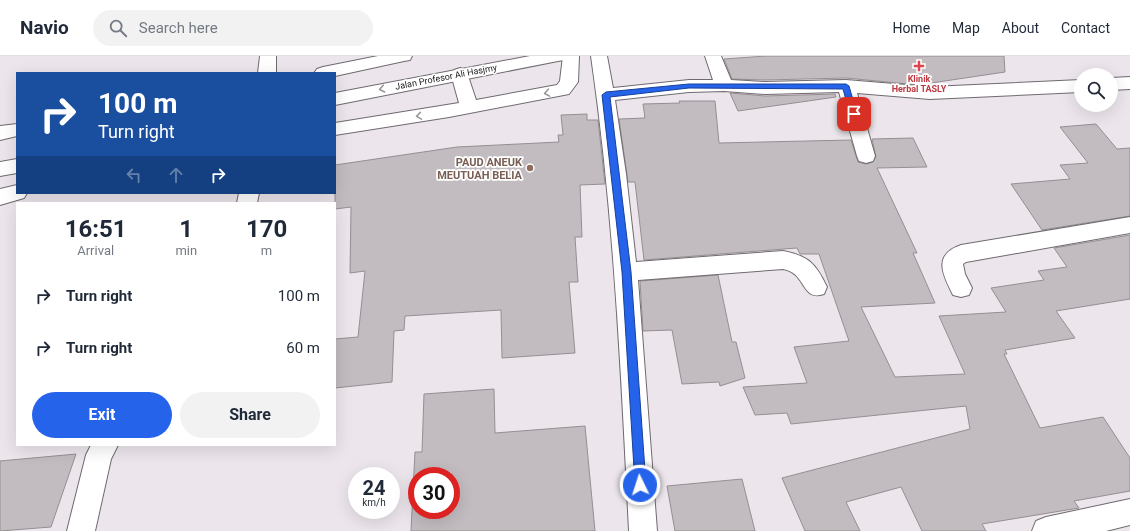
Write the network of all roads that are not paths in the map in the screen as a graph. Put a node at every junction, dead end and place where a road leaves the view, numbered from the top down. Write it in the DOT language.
graph roads {
  1 [pos="268,56"];
  2 [pos="404,56"];
  3 [pos="558,56"];
  4 [pos="571,56"];
  5 [pos="599,56"];
  6 [pos="713,56"];
  7 [pos="267,72"];
  8 [pos="328,72"];
  9 [pos="460,74"];
  10 [pos="1130,83"];
  11 [pos="1118,84"];
  12 [pos="724,85"];
  13 [pos="846,86"];
  14 [pos="1074,86"];
  15 [pos="606,95"];
  16 [pos="336,99"];
  17 [pos="469,108"];
  18 [pos="336,129"];
  19 [pos="16,130"];
  20 [pos="0,133"];
  21 [pos="866,156"];
  22 [pos="16,166"];
  23 [pos="0,169"];
  24 [pos="16,193"];
  25 [pos="0,197"];
  26 [pos="1130,225"];
  27 [pos="627,272"];
  28 [pos="816,287"];
  29 [pos="961,288"];
  30 [pos="104,446"];
  31 [pos="1130,512"];
  32 [pos="80,531"];
  33 [pos="643,531"];
  34 [pos="1046,531"];
  1 -- 7 [label="street"];
  2 -- 8 [label="street"];
  3 -- 9 [label="street, Jalan Profesor Ali Hasjmy"];
  4 -- 17 [label="street, one-way"];
  5 -- 15 [label="street"];
  6 -- 12 [label="street"];
  9 -- 16 [label="street, Jalan Profesor Ali Hasjmy, one-way"];
  9 -- 17 [label="street"];
  10 -- 11 [label="street"];
  12 -- 13 [label="street"];
  12 -- 15 [label="street"];
  13 -- 14 [label="street"];
  13 -- 21 [label="street"];
  15 -- 27 [label="street"];
  17 -- 18 [label="street, one-way"];
  19 -- 20 [label="street"];
  22 -- 23 [label="street"];
  24 -- 25 [label="street"];
  26 -- 29 [label="street"];
  27 -- 28 [label="street"];
  27 -- 33 [label="street"];
  30 -- 32 [label="street"];
  31 -- 34 [label="street"];
}
